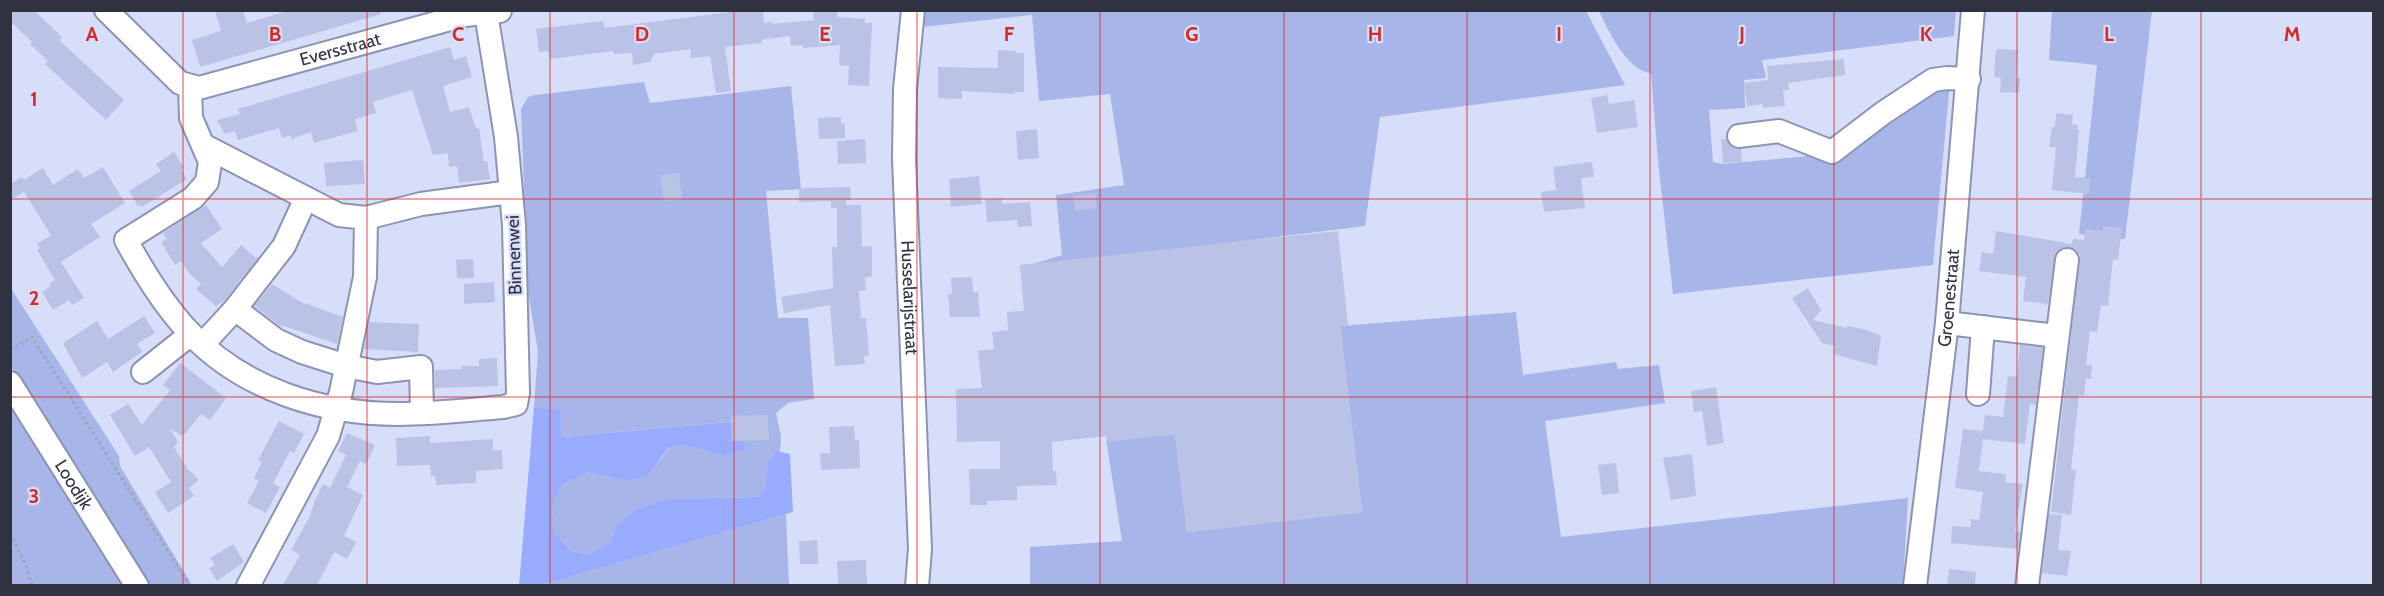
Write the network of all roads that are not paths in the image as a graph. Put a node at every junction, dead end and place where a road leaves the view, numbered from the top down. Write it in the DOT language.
graph roads {
  1 [pos="106,10"];
  2 [pos="913,10"];
  3 [pos="1973,10"];
  4 [pos="479,12"];
  5 [pos="1969,79"];
  6 [pos="185,84"];
  7 [pos="1739,136"];
  8 [pos="203,145"];
  9 [pos="511,192"];
  10 [pos="301,208"];
  11 [pos="366,228"];
  12 [pos="2067,260"];
  13 [pos="235,309"];
  14 [pos="1947,323"];
  15 [pos="1983,327"];
  16 [pos="2057,336"];
  17 [pos="197,339"];
  18 [pos="346,366"];
  19 [pos="143,372"];
  20 [pos="10,383"];
  21 [pos="1978,394"];
  22 [pos="336,409"];
  23 [pos="422,413"];
  24 [pos="137,585"];
  25 [pos="248,585"];
  26 [pos="917,585"];
  27 [pos="1915,585"];
  28 [pos="2027,585"];
  1 -- 6 [label="street"];
  2 -- 26 [label="street, Husselarijstraat"];
  3 -- 5 [label="street, Groenestraat"];
  4 -- 6 [label="street, Eversstraat"];
  4 -- 9 [label="street, Binnenwei"];
  5 -- 7 [label="street"];
  5 -- 14 [label="street, Groenestraat"];
  6 -- 8 [label="street, Binnenwei"];
  8 -- 10 [label="street"];
  8 -- 17 [label="street, Binnenwei"];
  9 -- 11 [label="street"];
  9 -- 23 [label="street, Binnenwei"];
  10 -- 11 [label="street"];
  10 -- 13 [label="street"];
  11 -- 18 [label="street"];
  12 -- 16 [label="street"];
  13 -- 17 [label="street"];
  13 -- 18 [label="street"];
  14 -- 15 [label="street"];
  14 -- 27 [label="street, Groenestraat"];
  15 -- 16 [label="street"];
  15 -- 21 [label="street"];
  16 -- 28 [label="street"];
  17 -- 19 [label="street"];
  17 -- 22 [label="street, Binnenwei"];
  18 -- 22 [label="street"];
  18 -- 23 [label="street"];
  20 -- 24 [label="street, Loodijk"];
  22 -- 23 [label="street, Binnenwei"];
  22 -- 25 [label="street"];
}
